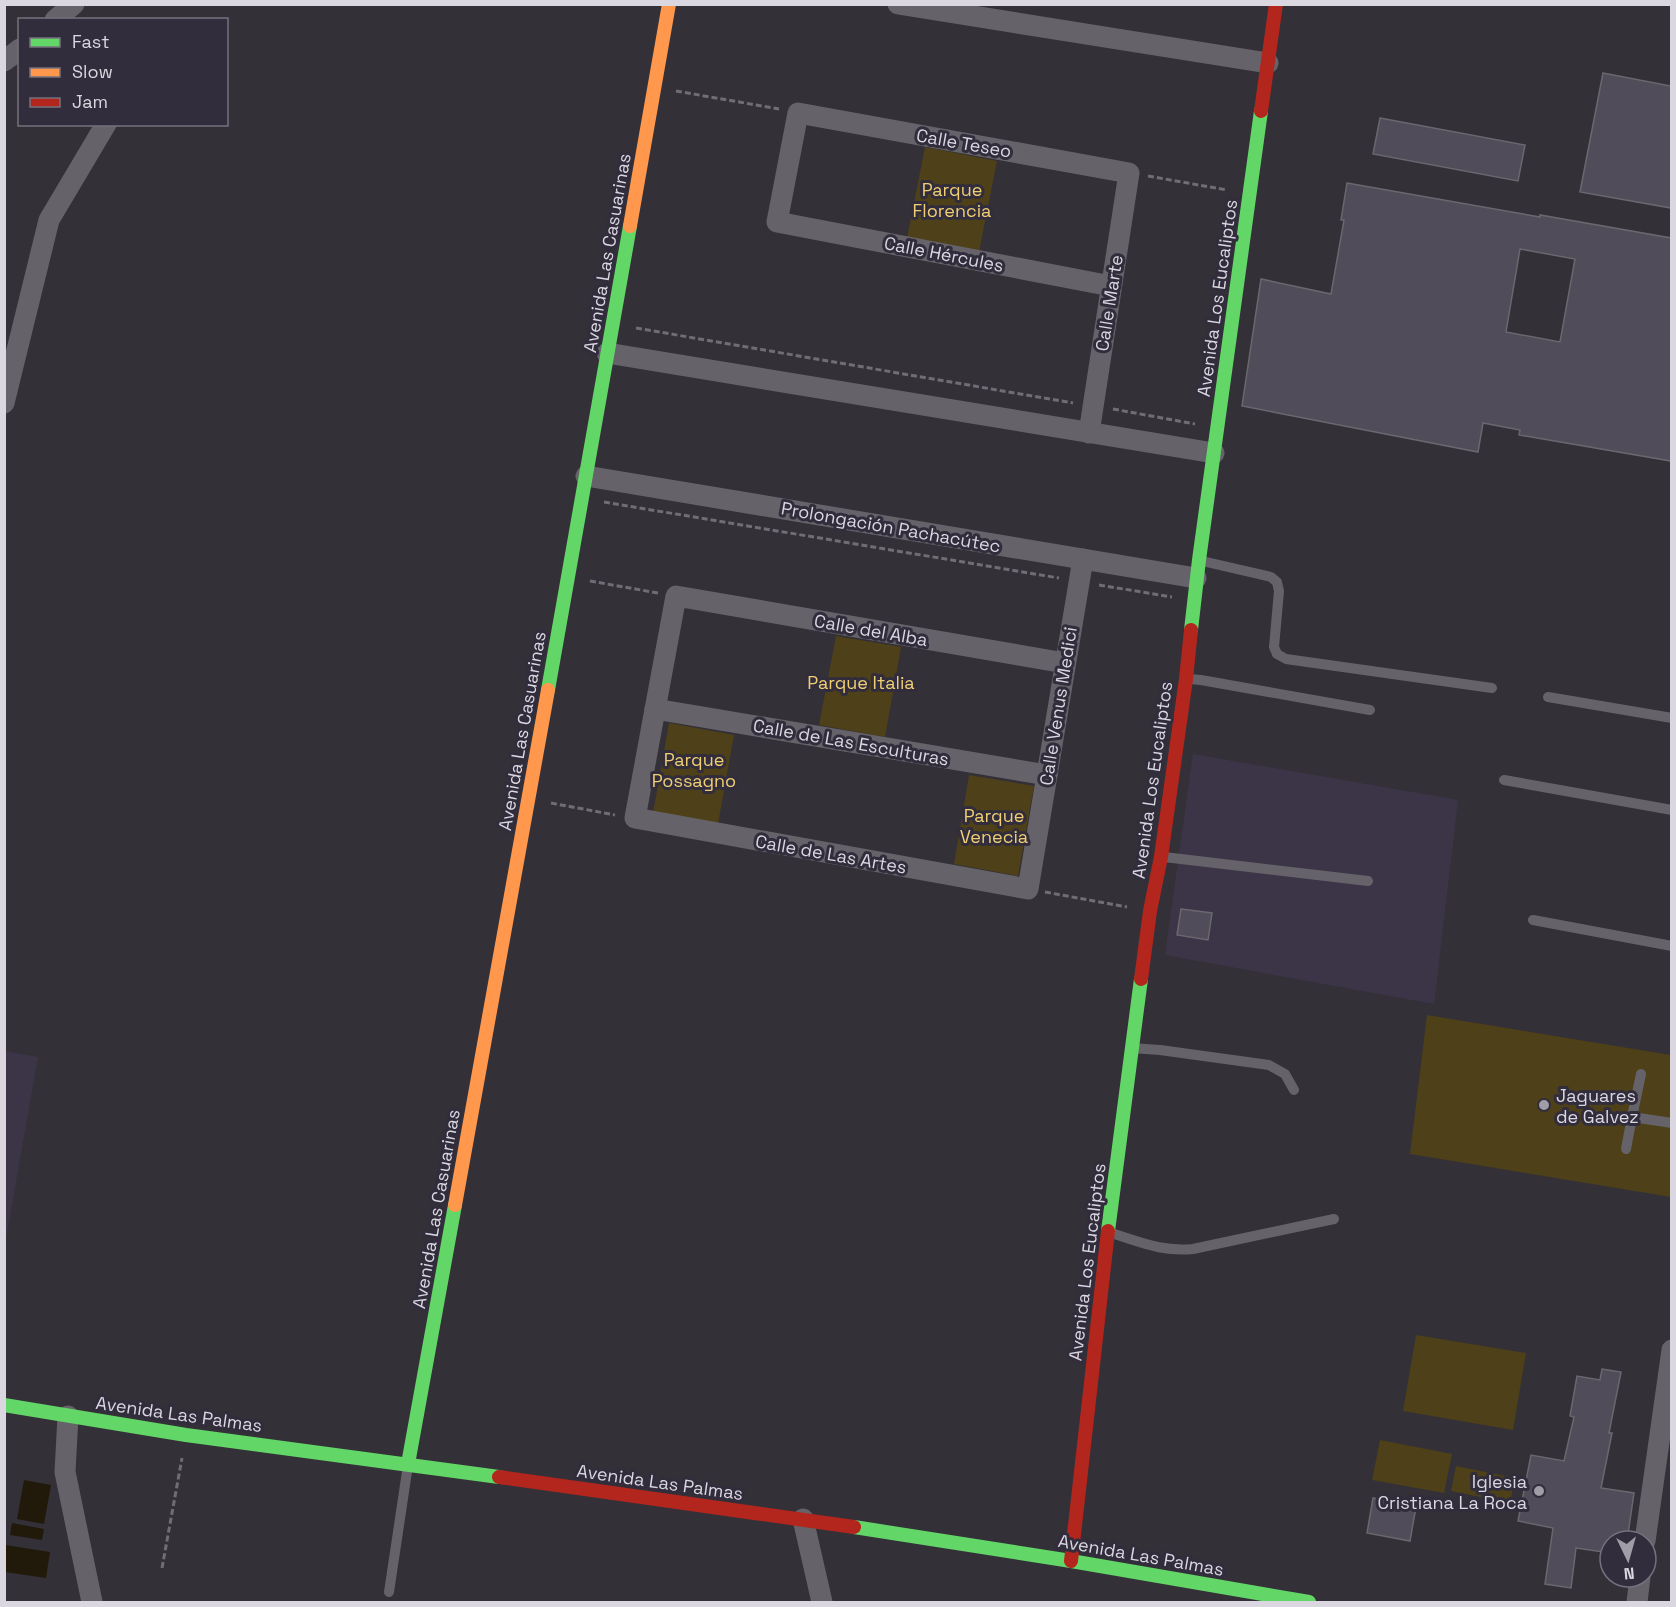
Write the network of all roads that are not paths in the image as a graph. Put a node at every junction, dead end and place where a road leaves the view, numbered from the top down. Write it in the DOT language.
graph roads {
  1 [pos="74,4"];
  2 [pos="669,4"];
  3 [pos="898,4"];
  4 [pos="1276,4"];
  5 [pos="968,10"];
  6 [pos="58,18"];
  7 [pos="18,50"];
  8 [pos="4,61"];
  9 [pos="1268,63"];
  10 [pos="105,126"];
  11 [pos="1129,172"];
  12 [pos="777,222"];
  13 [pos="1111,286"];
  14 [pos="12,336"];
  15 [pos="608,353"];
  16 [pos="9,368"];
  17 [pos="4,403"];
  18 [pos="1089,432"];
  19 [pos="1214,453"];
  20 [pos="586,476"];
  21 [pos="1083,559"];
  22 [pos="1197,569"];
  23 [pos="1065,663"];
  24 [pos="1186,679"];
  25 [pos="1492,688"];
  26 [pos="1548,697"];
  27 [pos="655,709"];
  28 [pos="1370,710"];
  29 [pos="1671,718"];
  30 [pos="1047,775"];
  31 [pos="1504,780"];
  32 [pos="1671,810"];
  33 [pos="1161,857"];
  34 [pos="1368,881"];
  35 [pos="1028,889"];
  36 [pos="1533,920"];
  37 [pos="1671,946"];
  38 [pos="1131,1048"];
  39 [pos="1641,1074"];
  40 [pos="1294,1090"];
  41 [pos="1632,1117"];
  42 [pos="1671,1123"];
  43 [pos="1626,1149"];
  44 [pos="1334,1219"];
  45 [pos="1108,1232"];
  46 [pos="1671,1350"];
  47 [pos="4,1405"];
  48 [pos="68,1416"];
  49 [pos="408,1464"];
  50 [pos="803,1520"];
  51 [pos="1647,1529"];
  52 [pos="1071,1561"];
  53 [pos="388,1592"];
  54 [pos="92,1602"];
  55 [pos="822,1602"];
  56 [pos="1309,1602"];
  1 -- 6 [label="street"];
  2 -- 15 [label="street, Avenida Las Casuarinas"];
  3 -- 5 [label="street"];
  4 -- 9 [label="street, Avenida Los Eucaliptos"];
  5 -- 9 [label="street"];
  7 -- 8 [label="street"];
  9 -- 19 [label="street, Avenida Los Eucaliptos"];
  10 -- 14 [label="street"];
  11 -- 12 [label="street, Calle Teseo"];
  11 -- 13 [label="street, Calle Marte"];
  12 -- 13 [label="street, Calle Hércules"];
  13 -- 18 [label="street, Calle Marte"];
  14 -- 16 [label="street"];
  15 -- 18 [label="street"];
  15 -- 20 [label="street, Avenida Las Casuarinas"];
  16 -- 17 [label="street"];
  18 -- 19 [label="street"];
  19 -- 22 [label="street, Avenida Los Eucaliptos"];
  20 -- 21 [label="street, Prolongación Pachacútec"];
  20 -- 49 [label="street, Avenida Las Casuarinas"];
  21 -- 22 [label="street, Prolongación Pachacútec"];
  21 -- 23 [label="street, Calle Venus Medici"];
  22 -- 24 [label="street, Avenida Los Eucaliptos"];
  22 -- 25 [label="lane"];
  23 -- 27 [label="street, Calle del Alba"];
  23 -- 30 [label="street, Calle Venus Medici"];
  24 -- 28 [label="lane"];
  24 -- 33 [label="street, Avenida Los Eucaliptos"];
  26 -- 29 [label="lane"];
  27 -- 30 [label="street, Calle de Las Esculturas"];
  27 -- 35 [label="street, Calle de Las Artes"];
  30 -- 35 [label="street, Calle Venus Medici"];
  31 -- 32 [label="lane"];
  33 -- 34 [label="lane"];
  33 -- 38 [label="street, Avenida Los Eucaliptos"];
  36 -- 37 [label="lane"];
  38 -- 40 [label="lane"];
  38 -- 45 [label="street, Avenida Los Eucaliptos"];
  39 -- 41 [label="lane"];
  41 -- 42 [label="lane"];
  41 -- 43 [label="lane"];
  44 -- 45 [label="lane"];
  45 -- 52 [label="street, Avenida Los Eucaliptos"];
  46 -- 51 [label="street"];
  47 -- 48 [label="street, Avenida Las Palmas"];
  48 -- 49 [label="street, Avenida Las Palmas"];
  48 -- 54 [label="street"];
  49 -- 50 [label="street, Avenida Las Palmas"];
  49 -- 53 [label="lane"];
  50 -- 52 [label="street, Avenida Las Palmas"];
  50 -- 55 [label="street"];
  52 -- 56 [label="street, Avenida Las Palmas"];
}
